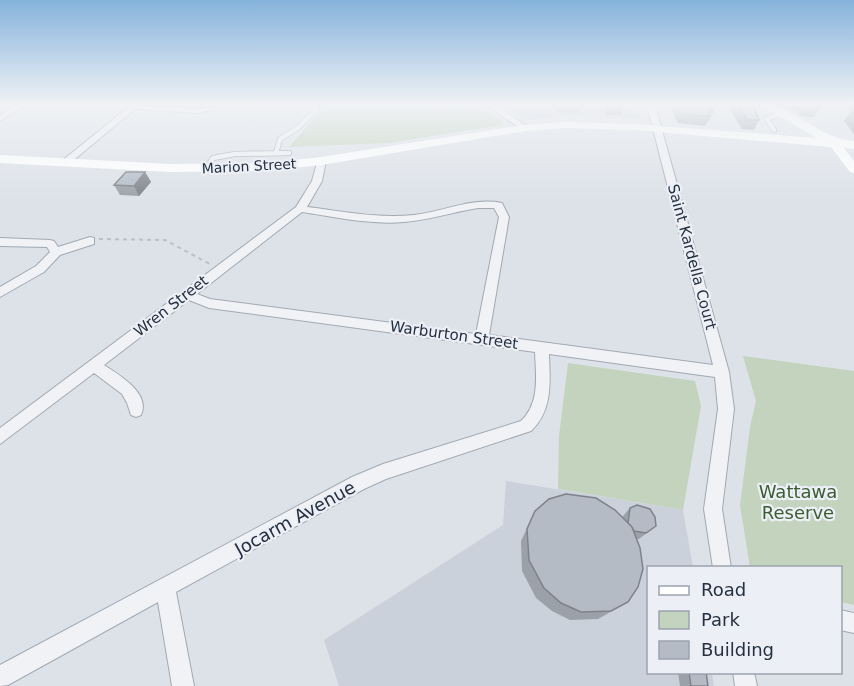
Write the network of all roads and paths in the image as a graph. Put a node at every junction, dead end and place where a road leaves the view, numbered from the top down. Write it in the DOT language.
graph roads {
  1 [pos="97,137"];
  2 [pos="283,137"];
  3 [pos="469,137"];
  4 [pos="659,137"];
  5 [pos="794,137"];
  6 [pos="822,137"];
  7 [pos="834,143"];
  8 [pos="854,145"];
  9 [pos="276,153"];
  10 [pos="289,153"];
  11 [pos="0,159"];
  12 [pos="321,161"];
  13 [pos="66,162"];
  14 [pos="206,169"];
  15 [pos="854,169"];
  16 [pos="510,196"];
  17 [pos="498,205"];
  18 [pos="300,209"];
  19 [pos="90,241"];
  20 [pos="0,242"];
  21 [pos="56,252"];
  22 [pos="220,269"];
  23 [pos="0,293"];
  24 [pos="187,294"];
  25 [pos="482,338"];
  26 [pos="542,347"];
  27 [pos="94,366"];
  28 [pos="723,379"];
  29 [pos="136,410"];
  30 [pos="0,437"];
  31 [pos="722,566"];
  32 [pos="166,589"];
  33 [pos="0,677"];
  34 [pos="183,686"];
  1 -- 13 [label="street"];
  2 -- 9 [label="lane"];
  3 -- 12 [label="main road, Marion Street"];
  4 -- 28 [label="street, Saint Kardella Court"];
  5 -- 7 [label="main road, Marion Street"];
  6 -- 7 [label="main road"];
  7 -- 8 [label="main road, Marion Street"];
  7 -- 15 [label="main road"];
  9 -- 10 [label="lane"];
  9 -- 14 [label="lane"];
  11 -- 13 [label="main road, Marion Street"];
  12 -- 14 [label="main road, Marion Street"];
  12 -- 18 [label="street, Wren Street"];
  13 -- 14 [label="main road, Marion Street"];
  16 -- 17 [label="street"];
  17 -- 18 [label="street"];
  17 -- 25 [label="street"];
  18 -- 22 [label="street, Wren Street"];
  19 -- 21 [label="street"];
  19 -- 22 [label="path"];
  20 -- 21 [label="street"];
  21 -- 23 [label="street"];
  22 -- 24 [label="street, Wren Street"];
  24 -- 25 [label="street, Warburton Street"];
  24 -- 27 [label="street, Wren Street"];
  25 -- 26 [label="street, Warburton Street"];
  26 -- 28 [label="street, Warburton Street"];
  26 -- 32 [label="street, Jocarm Avenue"];
  27 -- 29 [label="street"];
  27 -- 30 [label="street, Wren Street"];
  28 -- 31 [label="street, Saint Kardella Court"];
  32 -- 33 [label="street, Jocarm Avenue"];
  32 -- 34 [label="street"];
}
